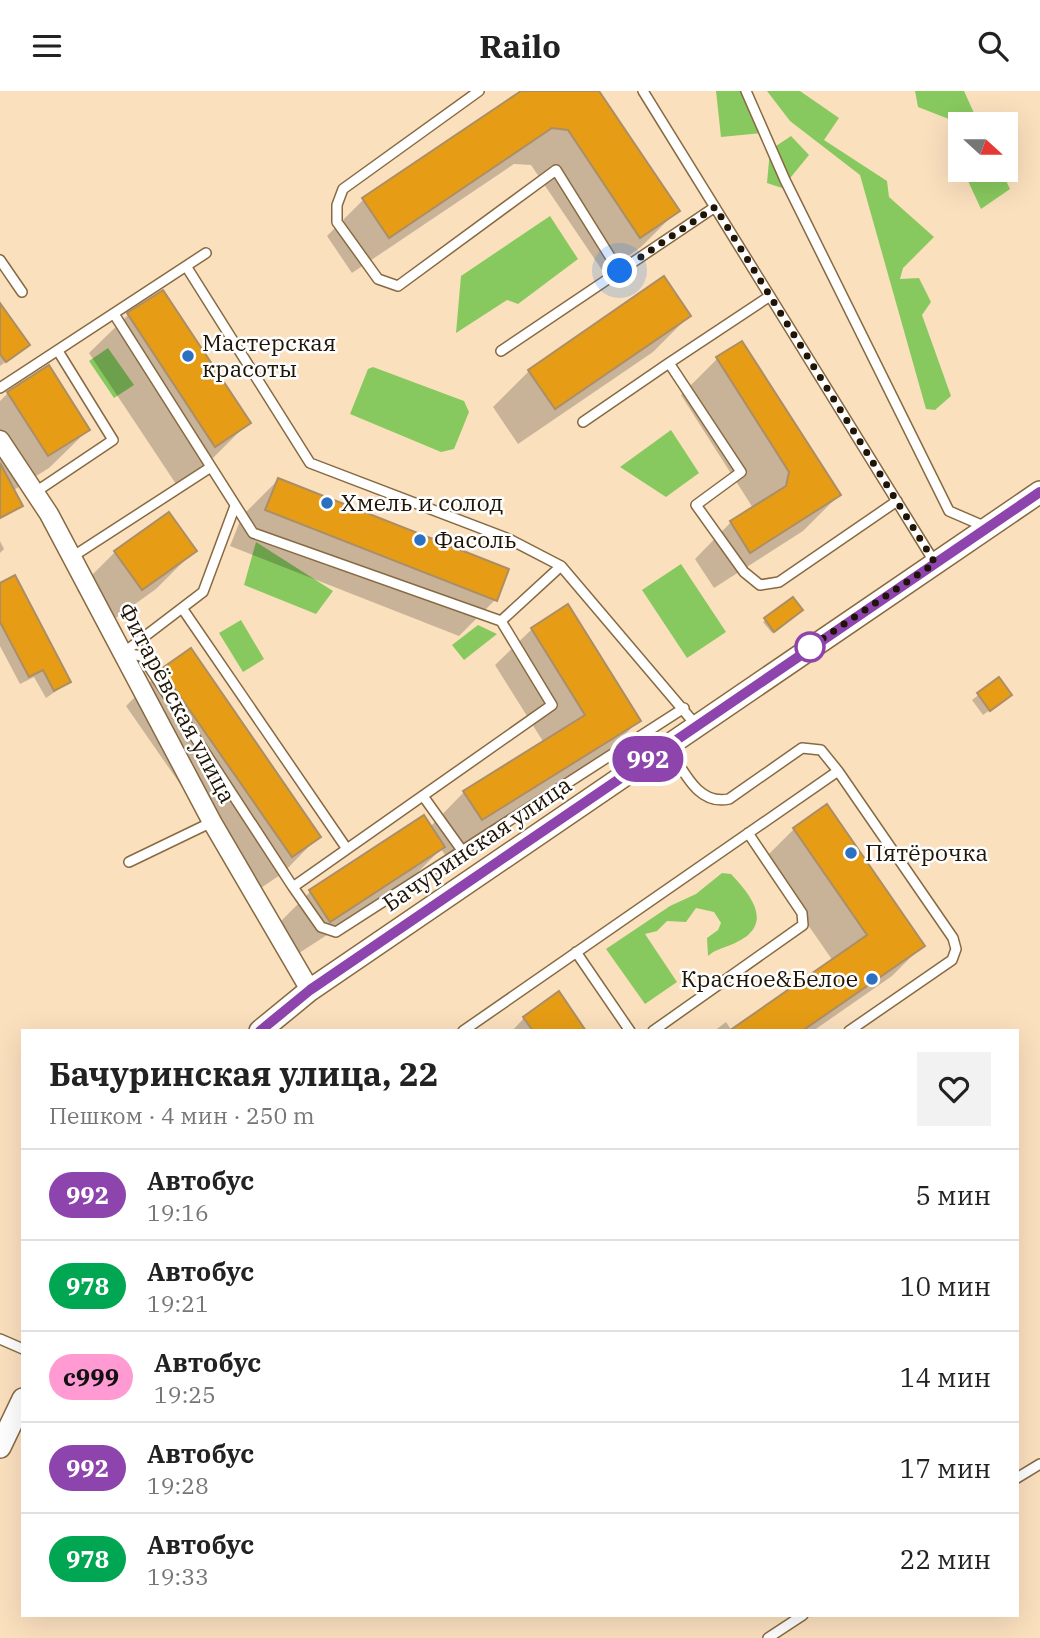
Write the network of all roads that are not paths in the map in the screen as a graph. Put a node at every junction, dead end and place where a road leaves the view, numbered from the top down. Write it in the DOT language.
graph roads {
  1 [pos="479,91"];
  2 [pos="643,91"];
  3 [pos="746,91"];
  4 [pos="715,207"];
  5 [pos="206,253"];
  6 [pos="0,260"];
  7 [pos="186,266"];
  8 [pos="620,271"];
  9 [pos="22,292"];
  10 [pos="770,296"];
  11 [pos="114,314"];
  12 [pos="58,351"];
  13 [pos="501,351"];
  14 [pos="669,363"];
  15 [pos="0,388"];
  16 [pos="583,422"];
  17 [pos="0,442"];
  18 [pos="211,467"];
  19 [pos="1040,492"];
  20 [pos="34,493"];
  21 [pos="897,501"];
  22 [pos="236,506"];
  23 [pos="987,527"];
  24 [pos="72,557"];
  25 [pos="935,563"];
  26 [pos="561,566"];
  27 [pos="182,608"];
  28 [pos="501,621"];
  29 [pos="123,653"];
  30 [pos="690,717"];
  31 [pos="667,746"];
  32 [pos="838,771"];
  33 [pos="423,796"];
  34 [pos="212,821"];
  35 [pos="748,833"];
  36 [pos="347,849"];
  37 [pos="461,849"];
  38 [pos="129,862"];
  39 [pos="293,887"];
  40 [pos="576,952"];
  41 [pos="310,990"];
  42 [pos="262,1029"];
  43 [pos="466,1029"];
  44 [pos="629,1029"];
  45 [pos="656,1029"];
  46 [pos="852,1029"];
  47 [pos="0,1339"];
  48 [pos="21,1348"];
  49 [pos="21,1404"];
  50 [pos="0,1447"];
  51 [pos="1040,1464"];
  52 [pos="1019,1477"];
  53 [pos="800,1617"];
  54 [pos="768,1638"];
  1 -- 8 [label="lane"];
  2 -- 4 [label="lane"];
  3 -- 23 [label="lane"];
  4 -- 8 [label="lane"];
  4 -- 10 [label="lane"];
  5 -- 7 [label="lane"];
  6 -- 9 [label="lane"];
  7 -- 11 [label="lane"];
  7 -- 26 [label="lane"];
  8 -- 13 [label="lane"];
  10 -- 14 [label="lane"];
  10 -- 21 [label="lane"];
  11 -- 12 [label="lane"];
  11 -- 18 [label="lane"];
  12 -- 15 [label="lane"];
  12 -- 20 [label="lane"];
  14 -- 16 [label="lane"];
  14 -- 21 [label="lane"];
  17 -- 20 [label="street, Фитарёвская улица"];
  18 -- 22 [label="lane"];
  18 -- 24 [label="lane"];
  19 -- 23 [label="street, Бачуринская улица"];
  20 -- 24 [label="street, Фитарёвская улица"];
  21 -- 25 [label="lane"];
  22 -- 27 [label="lane"];
  22 -- 28 [label="lane"];
  23 -- 25 [label="street, Бачуринская улица"];
  24 -- 29 [label="street, Фитарёвская улица"];
  25 -- 30 [label="street, Бачуринская улица"];
  26 -- 28 [label="lane"];
  26 -- 30 [label="lane"];
  27 -- 29 [label="lane"];
  27 -- 36 [label="lane"];
  28 -- 33 [label="lane"];
  29 -- 34 [label="street, Фитарёвская улица"];
  29 -- 39 [label="lane"];
  30 -- 31 [label="street, Бачуринская улица"];
  30 -- 37 [label="lane"];
  31 -- 32 [label="lane"];
  31 -- 41 [label="street, Бачуринская улица"];
  32 -- 35 [label="lane"];
  32 -- 46 [label="lane"];
  33 -- 36 [label="lane"];
  33 -- 37 [label="lane"];
  34 -- 38 [label="lane"];
  34 -- 41 [label="street, Фитарёвская улица"];
  35 -- 40 [label="lane"];
  35 -- 45 [label="lane"];
  36 -- 39 [label="lane"];
  37 -- 39 [label="lane"];
  40 -- 43 [label="lane"];
  40 -- 44 [label="lane"];
  41 -- 42 [label="street, Бачуринская улица"];
  47 -- 48 [label="lane"];
  49 -- 50 [label="street"];
  51 -- 52 [label="lane"];
  53 -- 54 [label="lane"];
}
